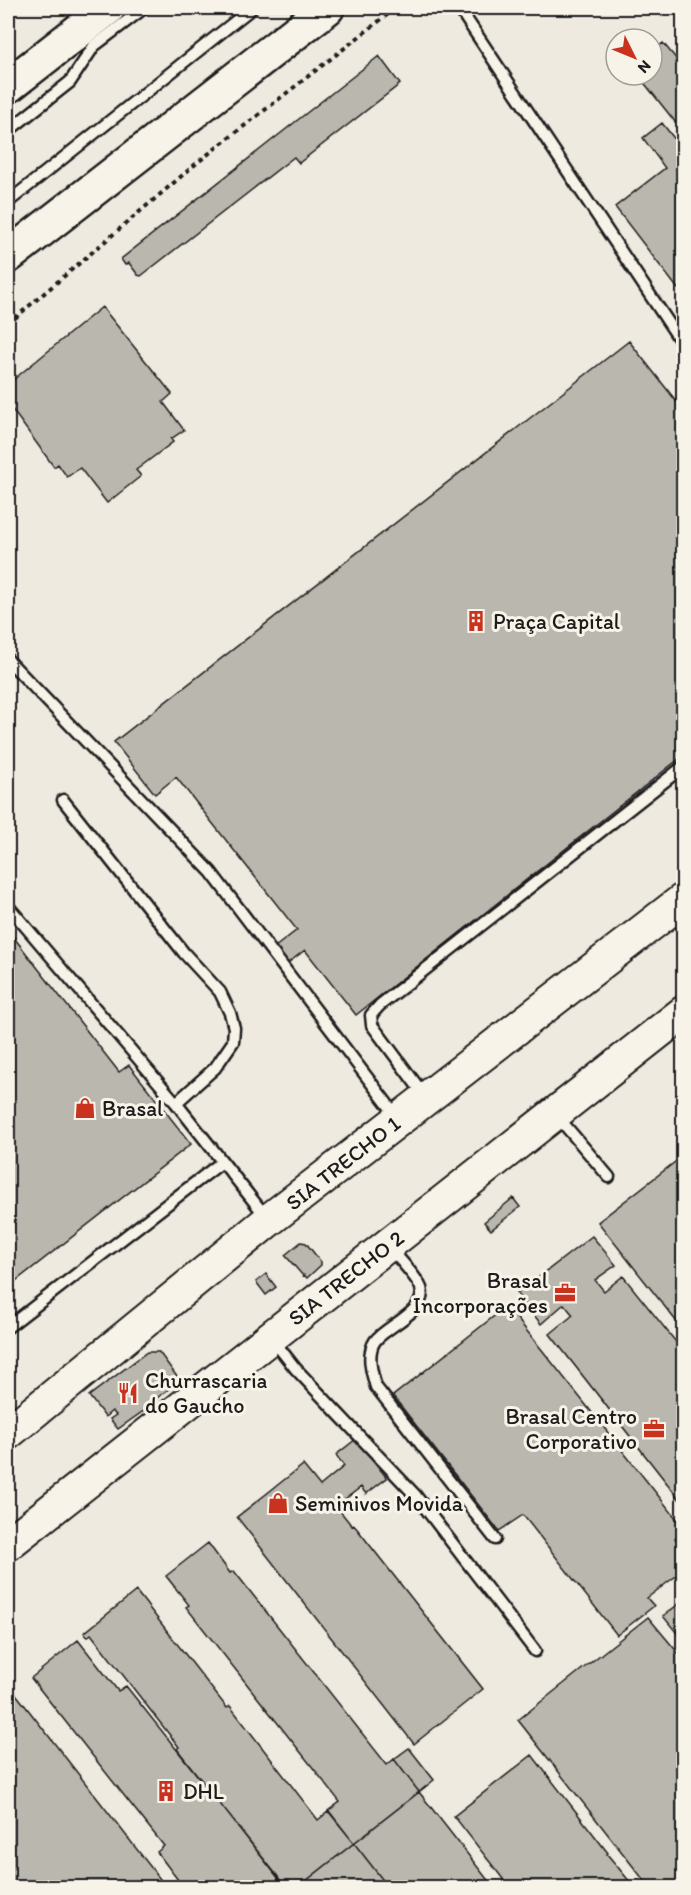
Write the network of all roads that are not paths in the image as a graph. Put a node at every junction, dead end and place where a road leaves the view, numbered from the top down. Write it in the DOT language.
graph roads {
  1 [pos="108,8"];
  2 [pos="144,8"];
  3 [pos="252,8"];
  4 [pos="327,8"];
  5 [pos="459,8"];
  6 [pos="8,86"];
  7 [pos="8,131"];
  8 [pos="8,202"];
  9 [pos="8,256"];
  10 [pos="684,346"];
  11 [pos="8,660"];
  12 [pos="684,766"];
  13 [pos="63,800"];
  14 [pos="684,899"];
  15 [pos="8,906"];
  16 [pos="684,1012"];
  17 [pos="427,1098"];
  18 [pos="176,1103"];
  19 [pos="555,1114"];
  20 [pos="399,1119"];
  21 [pos="222,1162"];
  22 [pos="609,1177"];
  23 [pos="269,1220"];
  24 [pos="388,1246"];
  25 [pos="8,1327"];
  26 [pos="271,1338"];
  27 [pos="8,1433"];
  28 [pos="495,1539"];
  29 [pos="8,1544"];
  30 [pos="535,1651"];
  1 -- 6 [label="highway"];
  2 -- 7 [label="lane"];
  3 -- 8 [label="lane"];
  4 -- 9 [label="highway"];
  5 -- 10 [label="lane"];
  11 -- 20 [label="lane"];
  12 -- 17 [label="lane"];
  13 -- 18 [label="lane"];
  14 -- 17 [label="main road, SIA TRECHO 1"];
  15 -- 18 [label="lane"];
  16 -- 19 [label="main road, SIA TRECHO 2"];
  17 -- 20 [label="main road, SIA TRECHO 1"];
  18 -- 21 [label="lane"];
  19 -- 22 [label="lane"];
  19 -- 24 [label="main road, SIA TRECHO 2"];
  20 -- 23 [label="main road, SIA TRECHO 1"];
  21 -- 23 [label="lane"];
  21 -- 25 [label="lane"];
  23 -- 27 [label="main road, SIA TRECHO 1"];
  24 -- 26 [label="main road, SIA TRECHO 2"];
  24 -- 28 [label="lane"];
  26 -- 29 [label="main road, SIA TRECHO 2"];
  26 -- 30 [label="lane"];
}
